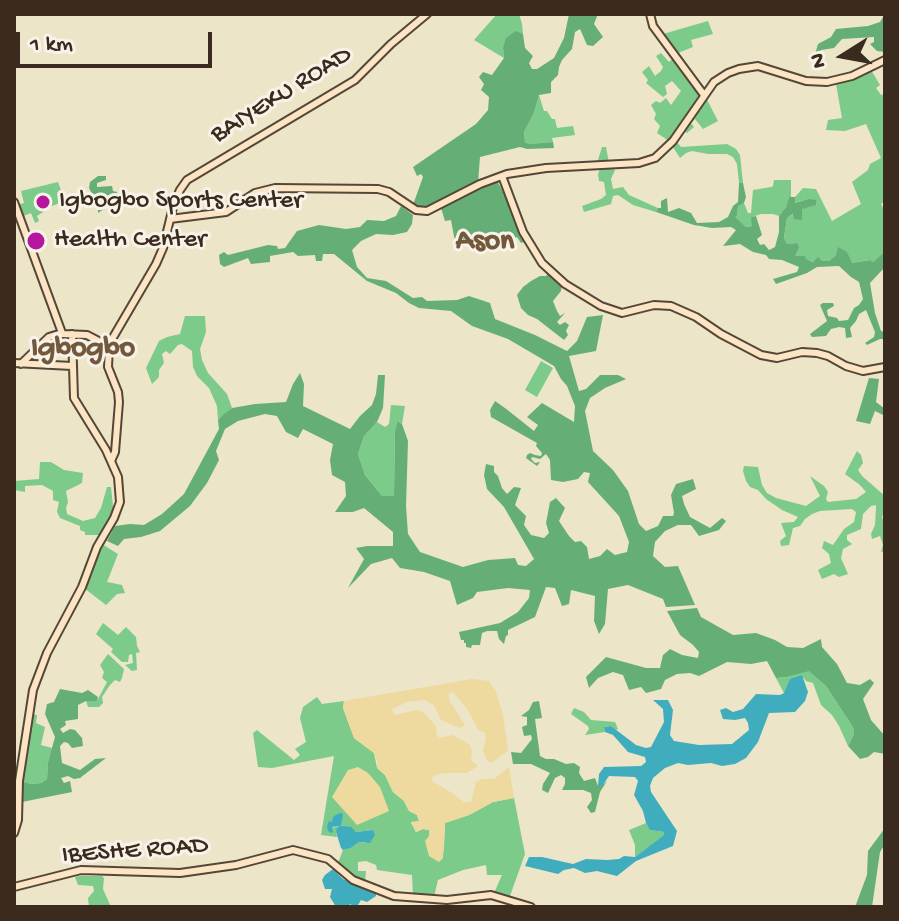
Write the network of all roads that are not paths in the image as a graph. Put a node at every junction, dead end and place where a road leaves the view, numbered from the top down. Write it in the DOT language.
graph roads {
  1 [pos="427,14"];
  2 [pos="650,14"];
  3 [pos="885,60"];
  4 [pos="704,95"];
  5 [pos="502,179"];
  6 [pos="14,202"];
  7 [pos="170,219"];
  8 [pos="61,334"];
  9 [pos="72,334"];
  10 [pos="71,347"];
  11 [pos="109,347"];
  12 [pos="18,364"];
  13 [pos="72,366"];
  14 [pos="885,367"];
  15 [pos="111,461"];
  16 [pos="14,738"];
  17 [pos="24,740"];
  18 [pos="14,831"];
  19 [pos="14,888"];
  20 [pos="528,907"];
  1 -- 7 [label="main road, BAIYEKU ROAD"];
  2 -- 4 [label="main road"];
  3 -- 4 [label="main road"];
  4 -- 5 [label="main road"];
  5 -- 7 [label="main road"];
  5 -- 14 [label="main road"];
  6 -- 8 [label="main road"];
  7 -- 9 [label="main road, BAIYEKU ROAD"];
  8 -- 9 [label="main road"];
  8 -- 10 [label="main road"];
  8 -- 12 [label="main road"];
  9 -- 10 [label="main road"];
  10 -- 13 [label="main road"];
  11 -- 15 [label="main road"];
  12 -- 13 [label="main road"];
  13 -- 15 [label="main road"];
  15 -- 17 [label="main road"];
  16 -- 17 [label="main road"];
  17 -- 18 [label="main road"];
  19 -- 20 [label="main road, IBESHE ROAD"];
}
